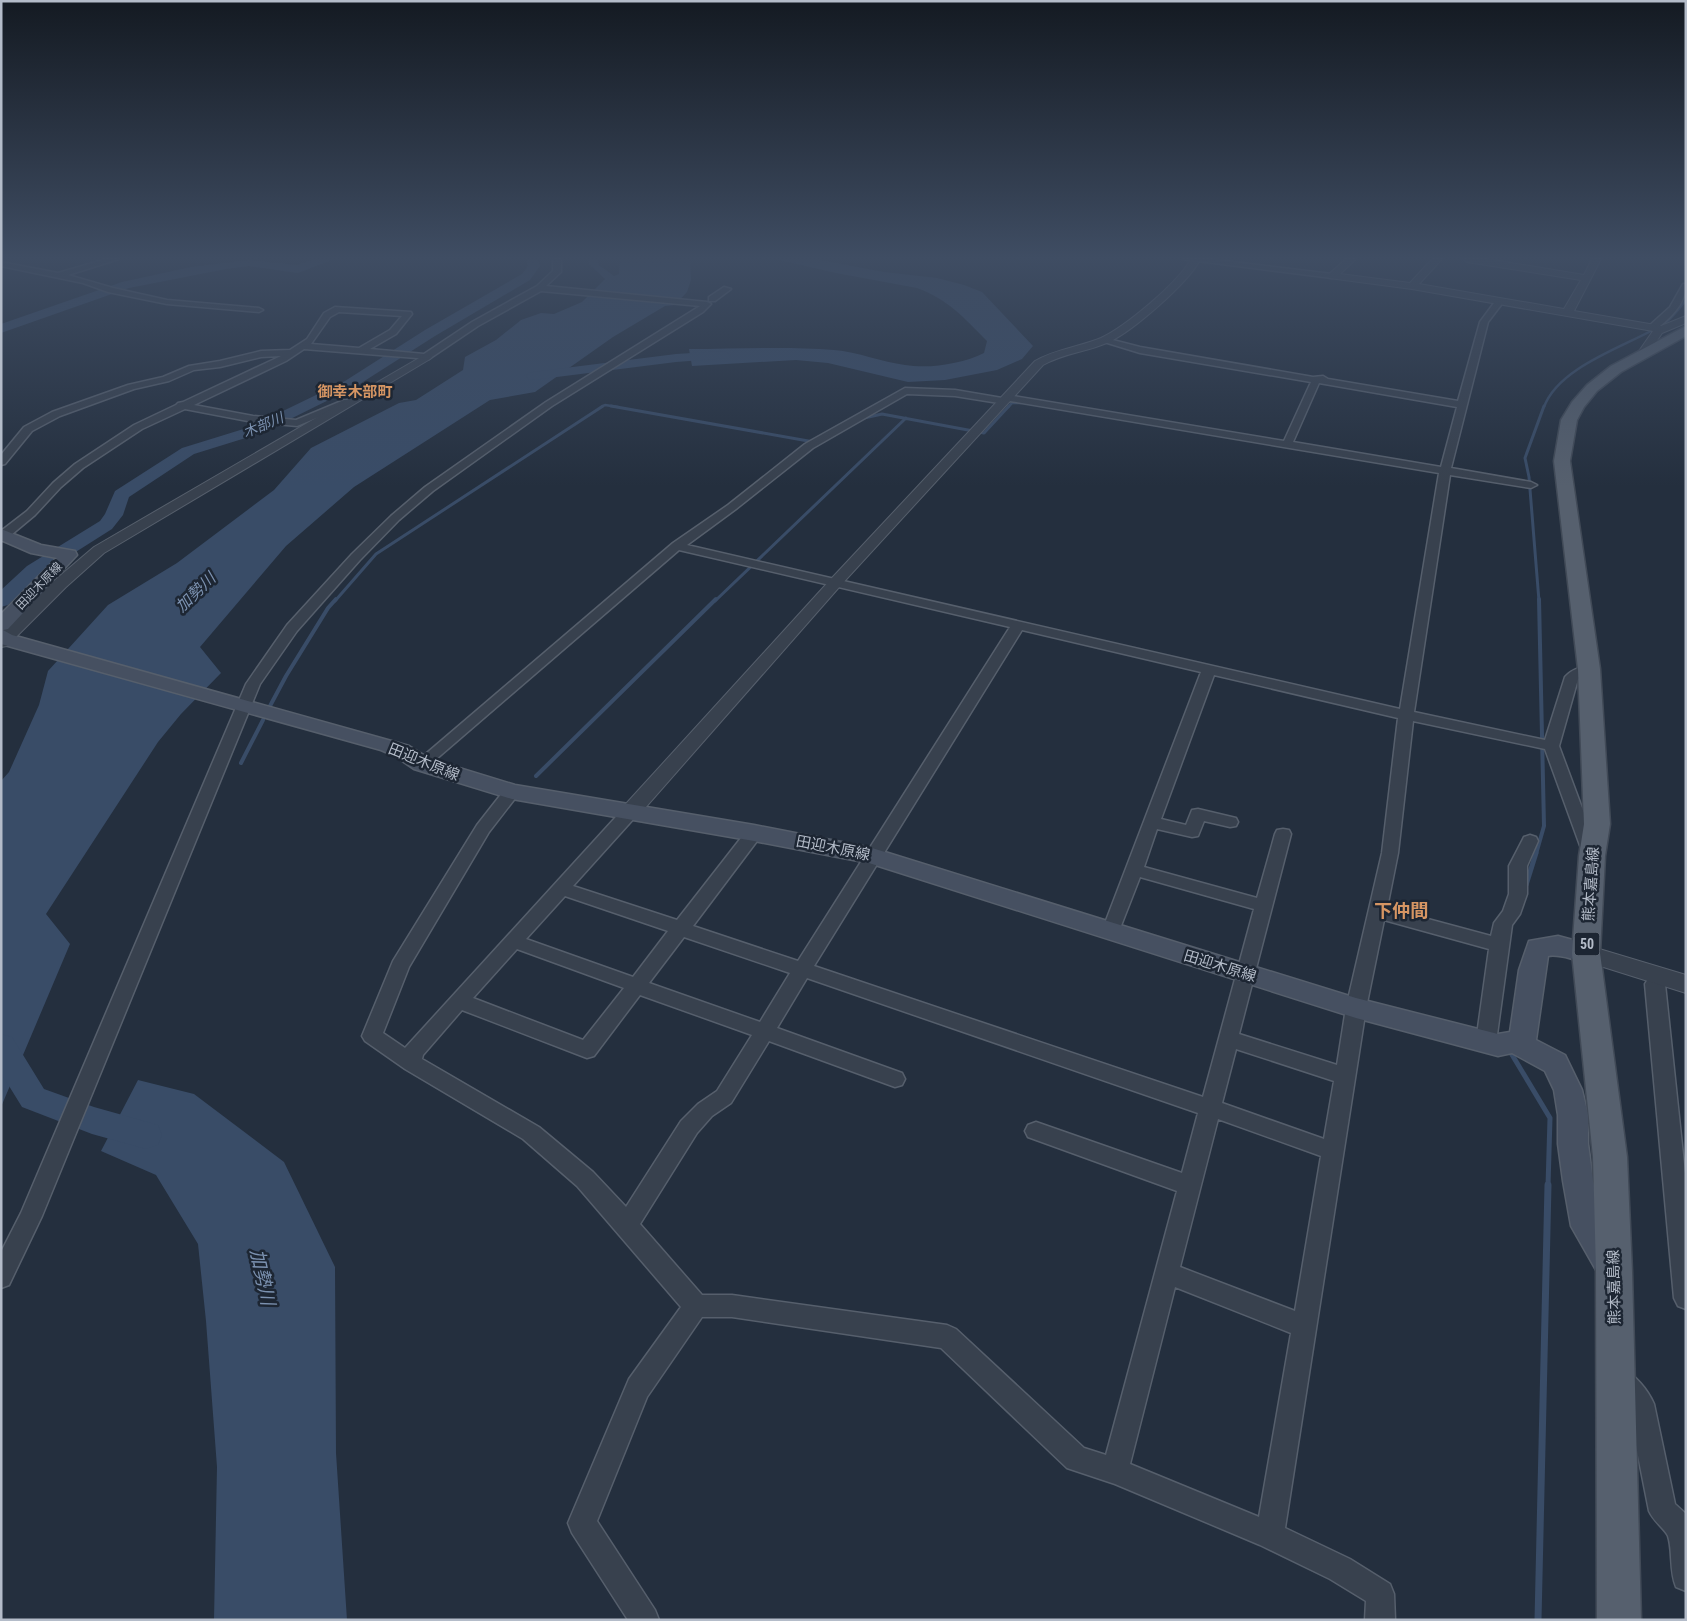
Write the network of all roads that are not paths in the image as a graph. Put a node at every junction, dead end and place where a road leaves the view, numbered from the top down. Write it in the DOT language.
graph roads {
  1 [pos="314,335"];
  2 [pos="389,335"];
  3 [pos="459,335"];
  4 [pos="660,335"];
  5 [pos="1114,335"];
  6 [pos="1481,335"];
  7 [pos="1661,335"];
  8 [pos="1105,341"];
  9 [pos="302,346"];
  10 [pos="362,350"];
  11 [pos="292,353"];
  12 [pos="426,356"];
  13 [pos="1316,380"];
  14 [pos="1006,400"];
  15 [pos="348,402"];
  16 [pos="181,405"];
  17 [pos="1462,405"];
  18 [pos="258,419"];
  19 [pos="290,423"];
  20 [pos="1287,446"];
  21 [pos="1,462"];
  22 [pos="1445,471"];
  23 [pos="1531,485"];
  24 [pos="2,535"];
  25 [pos="677,546"];
  26 [pos="836,582"];
  27 [pos="1019,624"];
  28 [pos="6,637"];
  29 [pos="1209,668"];
  30 [pos="1589,669"];
  31 [pos="244,706"];
  32 [pos="1406,715"];
  33 [pos="1551,746"];
  34 [pos="422,764"];
  35 [pos="512,792"];
  36 [pos="631,811"];
  37 [pos="1152,822"];
  38 [pos="1230,822"];
  39 [pos="754,833"];
  40 [pos="1283,834"];
  41 [pos="1530,841"];
  42 [pos="872,856"];
  43 [pos="1592,856"];
  44 [pos="1134,870"];
  45 [pos="562,888"];
  46 [pos="1264,906"];
  47 [pos="1378,912"];
  48 [pos="681,928"];
  49 [pos="1111,931"];
  50 [pos="513,941"];
  51 [pos="1499,945"];
  52 [pos="1597,956"];
  53 [pos="803,970"];
  54 [pos="1246,974"];
  55 [pos="1655,984"];
  56 [pos="1686,984"];
  57 [pos="637,985"];
  58 [pos="459,1001"];
  59 [pos="1356,1008"];
  60 [pos="764,1032"];
  61 [pos="1229,1039"];
  62 [pos="1500,1043"];
  63 [pos="412,1063"];
  64 [pos="1345,1076"];
  65 [pos="895,1079"];
  66 [pos="1210,1108"];
  67 [pos="1036,1131"];
  68 [pos="1332,1151"];
  69 [pos="1190,1186"];
  70 [pos="628,1225"];
  71 [pos="1614,1272"];
  72 [pos="1167,1273"];
  73 [pos="1,1277"];
  74 [pos="1686,1298"];
  75 [pos="696,1306"];
  76 [pos="1304,1326"];
  77 [pos="1615,1375"];
  78 [pos="1115,1471"];
  79 [pos="1683,1529"];
  80 [pos="1270,1535"];
  81 [pos="1686,1576"];
  82 [pos="645,1620"];
  83 [pos="1380,1620"];
  84 [pos="1619,1620"];
  1 -- 9 [label="street"];
  2 -- 10 [label="street"];
  3 -- 12 [label="street"];
  4 -- 31 [label="street"];
  5 -- 8 [label="street"];
  6 -- 17 [label="street"];
  7 -- 30 [label="main road, 熊本嘉島線 / 50"];
  8 -- 13 [label="street"];
  8 -- 14 [label="street"];
  9 -- 10 [label="street"];
  9 -- 11 [label="street"];
  10 -- 12 [label="street"];
  11 -- 16 [label="street"];
  11 -- 21 [label="street"];
  12 -- 15 [label="street"];
  13 -- 17 [label="street"];
  13 -- 20 [label="street"];
  14 -- 20 [label="street"];
  14 -- 25 [label="street"];
  14 -- 26 [label="street"];
  15 -- 19 [label="street"];
  15 -- 28 [label="street"];
  16 -- 18 [label="street"];
  16 -- 24 [label="street"];
  17 -- 22 [label="street"];
  18 -- 19 [label="street"];
  20 -- 22 [label="street"];
  22 -- 23 [label="street"];
  22 -- 32 [label="street"];
  24 -- 28 [label="main road, 田迎木原線"];
  25 -- 26 [label="street"];
  25 -- 34 [label="street"];
  26 -- 27 [label="street"];
  26 -- 36 [label="street"];
  27 -- 29 [label="street"];
  27 -- 42 [label="street"];
  28 -- 31 [label="main road, 田迎木原線"];
  29 -- 32 [label="street"];
  29 -- 37 [label="street"];
  30 -- 33 [label="street"];
  30 -- 43 [label="main road, 熊本嘉島線 / 50"];
  31 -- 34 [label="main road, 田迎木原線"];
  31 -- 73 [label="street"];
  32 -- 33 [label="street"];
  32 -- 47 [label="street"];
  33 -- 43 [label="street"];
  34 -- 35 [label="main road, 田迎木原線"];
  35 -- 36 [label="main road, 田迎木原線"];
  35 -- 63 [label="street"];
  36 -- 39 [label="main road, 田迎木原線"];
  36 -- 45 [label="street"];
  37 -- 38 [label="street"];
  37 -- 44 [label="street"];
  39 -- 42 [label="main road, 田迎木原線"];
  39 -- 48 [label="street"];
  40 -- 46 [label="street"];
  41 -- 51 [label="street"];
  42 -- 49 [label="main road, 田迎木原線"];
  42 -- 53 [label="street"];
  43 -- 52 [label="main road, 熊本嘉島線 / 50"];
  44 -- 46 [label="street"];
  44 -- 49 [label="street"];
  45 -- 48 [label="street"];
  45 -- 50 [label="street"];
  46 -- 54 [label="street"];
  47 -- 51 [label="street"];
  47 -- 59 [label="street"];
  48 -- 53 [label="street"];
  48 -- 57 [label="street"];
  49 -- 54 [label="main road, 田迎木原線"];
  50 -- 57 [label="street"];
  50 -- 58 [label="street"];
  51 -- 62 [label="street"];
  52 -- 56 [label="street"];
  52 -- 62 [label="main road"];
  52 -- 71 [label="main road, 熊本嘉島線 / 50"];
  53 -- 60 [label="street"];
  53 -- 66 [label="street"];
  54 -- 59 [label="main road, 田迎木原線"];
  54 -- 61 [label="street"];
  55 -- 74 [label="street"];
  57 -- 58 [label="street"];
  57 -- 60 [label="street"];
  58 -- 63 [label="street"];
  59 -- 62 [label="main road, 田迎木原線"];
  59 -- 64 [label="street"];
  60 -- 65 [label="street"];
  60 -- 70 [label="street"];
  61 -- 64 [label="street"];
  61 -- 66 [label="street"];
  62 -- 71 [label="main road, 田迎木原線"];
  63 -- 70 [label="street"];
  64 -- 68 [label="street"];
  66 -- 68 [label="street"];
  66 -- 69 [label="street"];
  67 -- 69 [label="street"];
  68 -- 76 [label="street"];
  69 -- 72 [label="street"];
  70 -- 75 [label="street"];
  71 -- 77 [label="main road, 熊本嘉島線 / 50"];
  72 -- 76 [label="street"];
  72 -- 78 [label="street"];
  75 -- 78 [label="street"];
  75 -- 82 [label="street"];
  76 -- 80 [label="street"];
  77 -- 79 [label="street"];
  77 -- 84 [label="main road, 熊本嘉島線 / 50"];
  78 -- 80 [label="street"];
  79 -- 81 [label="street"];
  80 -- 83 [label="street"];
}
